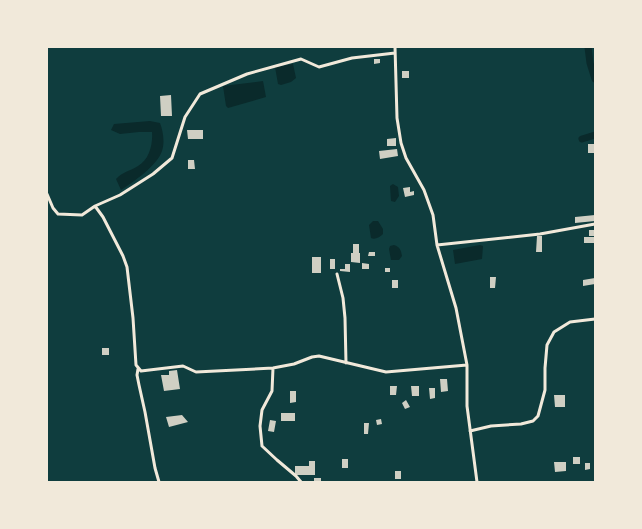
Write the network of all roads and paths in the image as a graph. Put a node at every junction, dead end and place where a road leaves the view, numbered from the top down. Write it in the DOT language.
graph roads {
  1 [pos="395,47"];
  2 [pos="395,53"];
  3 [pos="47,194"];
  4 [pos="95,206"];
  5 [pos="595,224"];
  6 [pos="437,245"];
  7 [pos="337,274"];
  8 [pos="595,319"];
  9 [pos="346,362"];
  10 [pos="467,365"];
  11 [pos="273,368"];
  12 [pos="138,369"];
  13 [pos="470,431"];
  14 [pos="159,482"];
  15 [pos="301,482"];
  16 [pos="477,482"];
  1 -- 2 [label="street"];
  2 -- 4 [label="street"];
  2 -- 6 [label="street"];
  3 -- 4 [label="street"];
  4 -- 12 [label="street"];
  5 -- 6 [label="street"];
  6 -- 10 [label="street"];
  7 -- 9 [label="street"];
  8 -- 13 [label="street"];
  9 -- 10 [label="street"];
  9 -- 11 [label="street"];
  10 -- 13 [label="street"];
  11 -- 12 [label="street"];
  11 -- 15 [label="street"];
  12 -- 14 [label="street"];
  13 -- 16 [label="street"];
}
